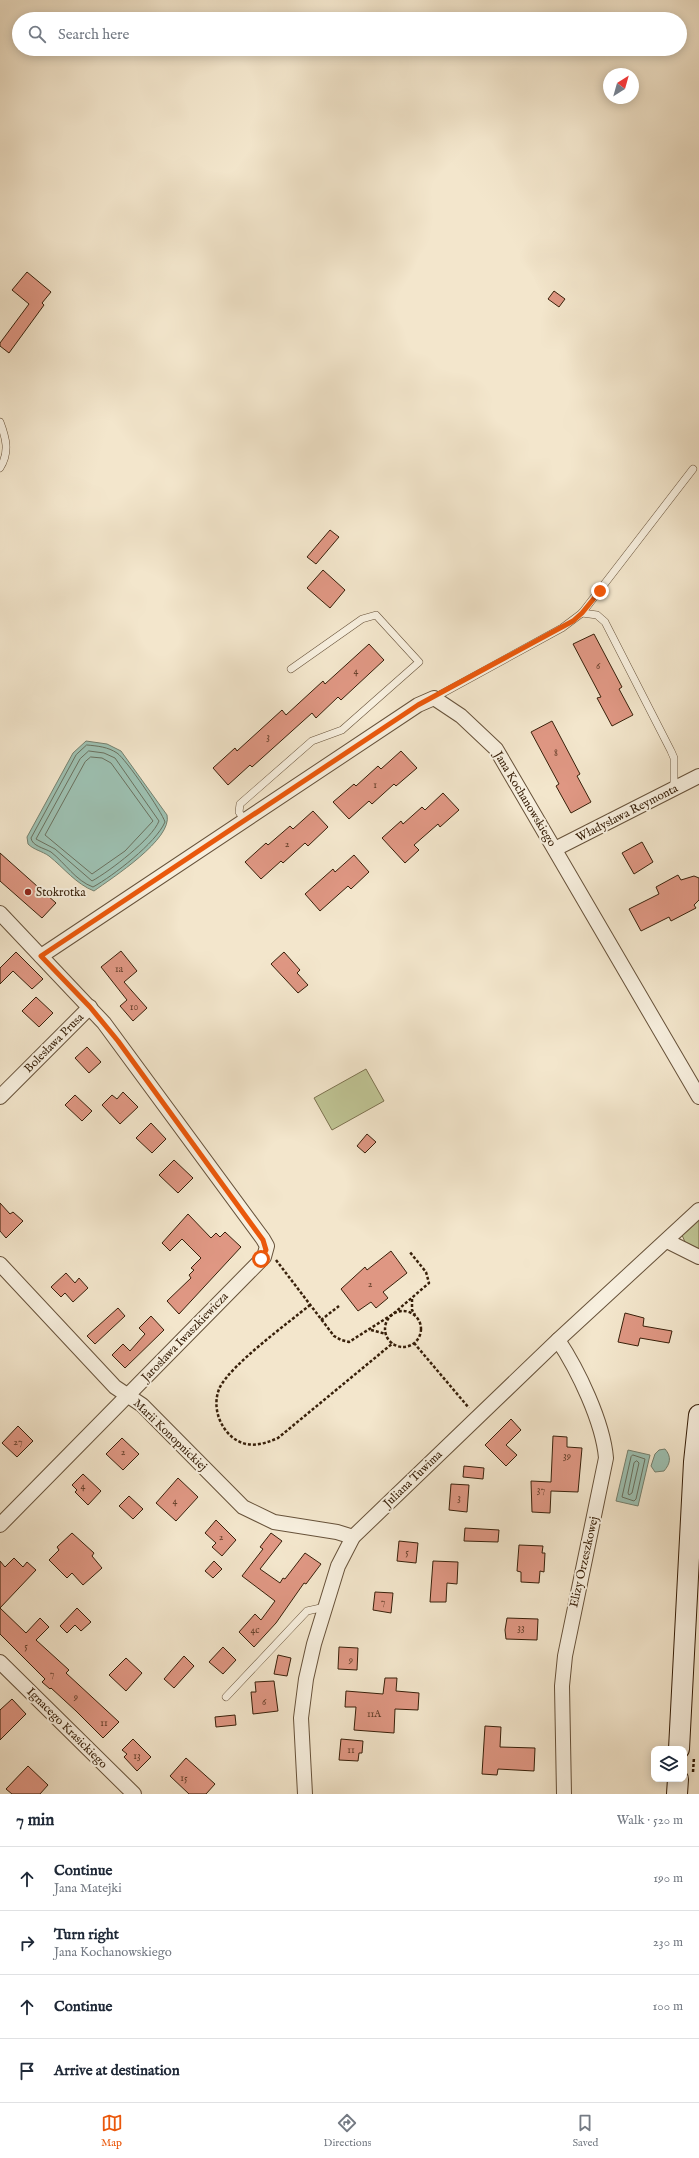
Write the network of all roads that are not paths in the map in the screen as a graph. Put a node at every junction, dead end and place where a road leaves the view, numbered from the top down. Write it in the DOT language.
graph roads {
  1 [pos="0,422"];
  2 [pos="0,468"];
  3 [pos="693,469"];
  4 [pos="582,613"];
  5 [pos="290,669"];
  6 [pos="434,698"];
  7 [pos="699,776"];
  8 [pos="674,790"];
  9 [pos="244,820"];
  10 [pos="555,849"];
  11 [pos="0,913"];
  12 [pos="41,956"];
  13 [pos="90,1007"];
  14 [pos="0,1097"];
  15 [pos="699,1098"];
  16 [pos="699,1210"];
  17 [pos="667,1241"];
  18 [pos="699,1257"];
  19 [pos="0,1264"];
  20 [pos="558,1340"];
  21 [pos="128,1396"];
  22 [pos="699,1415"];
  23 [pos="0,1525"];
  24 [pos="353,1537"];
  25 [pos="325,1607"];
  26 [pos="0,1662"];
  27 [pos="226,1697"];
  28 [pos="679,1746"];
  29 [pos="678,1782"];
  30 [pos="134,1794"];
  31 [pos="305,1794"];
  32 [pos="564,1794"];
  33 [pos="677,1794"];
  1 -- 2 [label="lane"];
  3 -- 4 [label="lane"];
  4 -- 6 [label="lane"];
  4 -- 8 [label="lane"];
  5 -- 9 [label="lane"];
  6 -- 9 [label="street"];
  6 -- 10 [label="street, Jana Kochanowskiego"];
  7 -- 8 [label="street, Władysława Reymonta"];
  8 -- 10 [label="street, Władysława Reymonta"];
  9 -- 12 [label="street"];
  10 -- 15 [label="street, Jana Kochanowskiego"];
  11 -- 12 [label="street"];
  12 -- 13 [label="street"];
  13 -- 14 [label="street, Bolesława Prusa"];
  13 -- 21 [label="street, Jarosława Iwaszkiewicza"];
  16 -- 17 [label="street, Juliana Tuwima"];
  17 -- 18 [label="street"];
  17 -- 20 [label="street, Juliana Tuwima"];
  19 -- 21 [label="street, Marii Konopnickiej"];
  20 -- 24 [label="street, Juliana Tuwima"];
  20 -- 32 [label="street, Elizy Orzeszkowej"];
  21 -- 23 [label="street, Jarosława Iwaszkiewicza"];
  21 -- 24 [label="street, Marii Konopnickiej"];
  22 -- 28 [label="main road"];
  24 -- 25 [label="street, Juliana Tuwima"];
  25 -- 27 [label="lane"];
  25 -- 31 [label="street, Juliana Tuwima"];
  26 -- 30 [label="street, Ignacego Krasickiego"];
  29 -- 33 [label="main road"];
}
